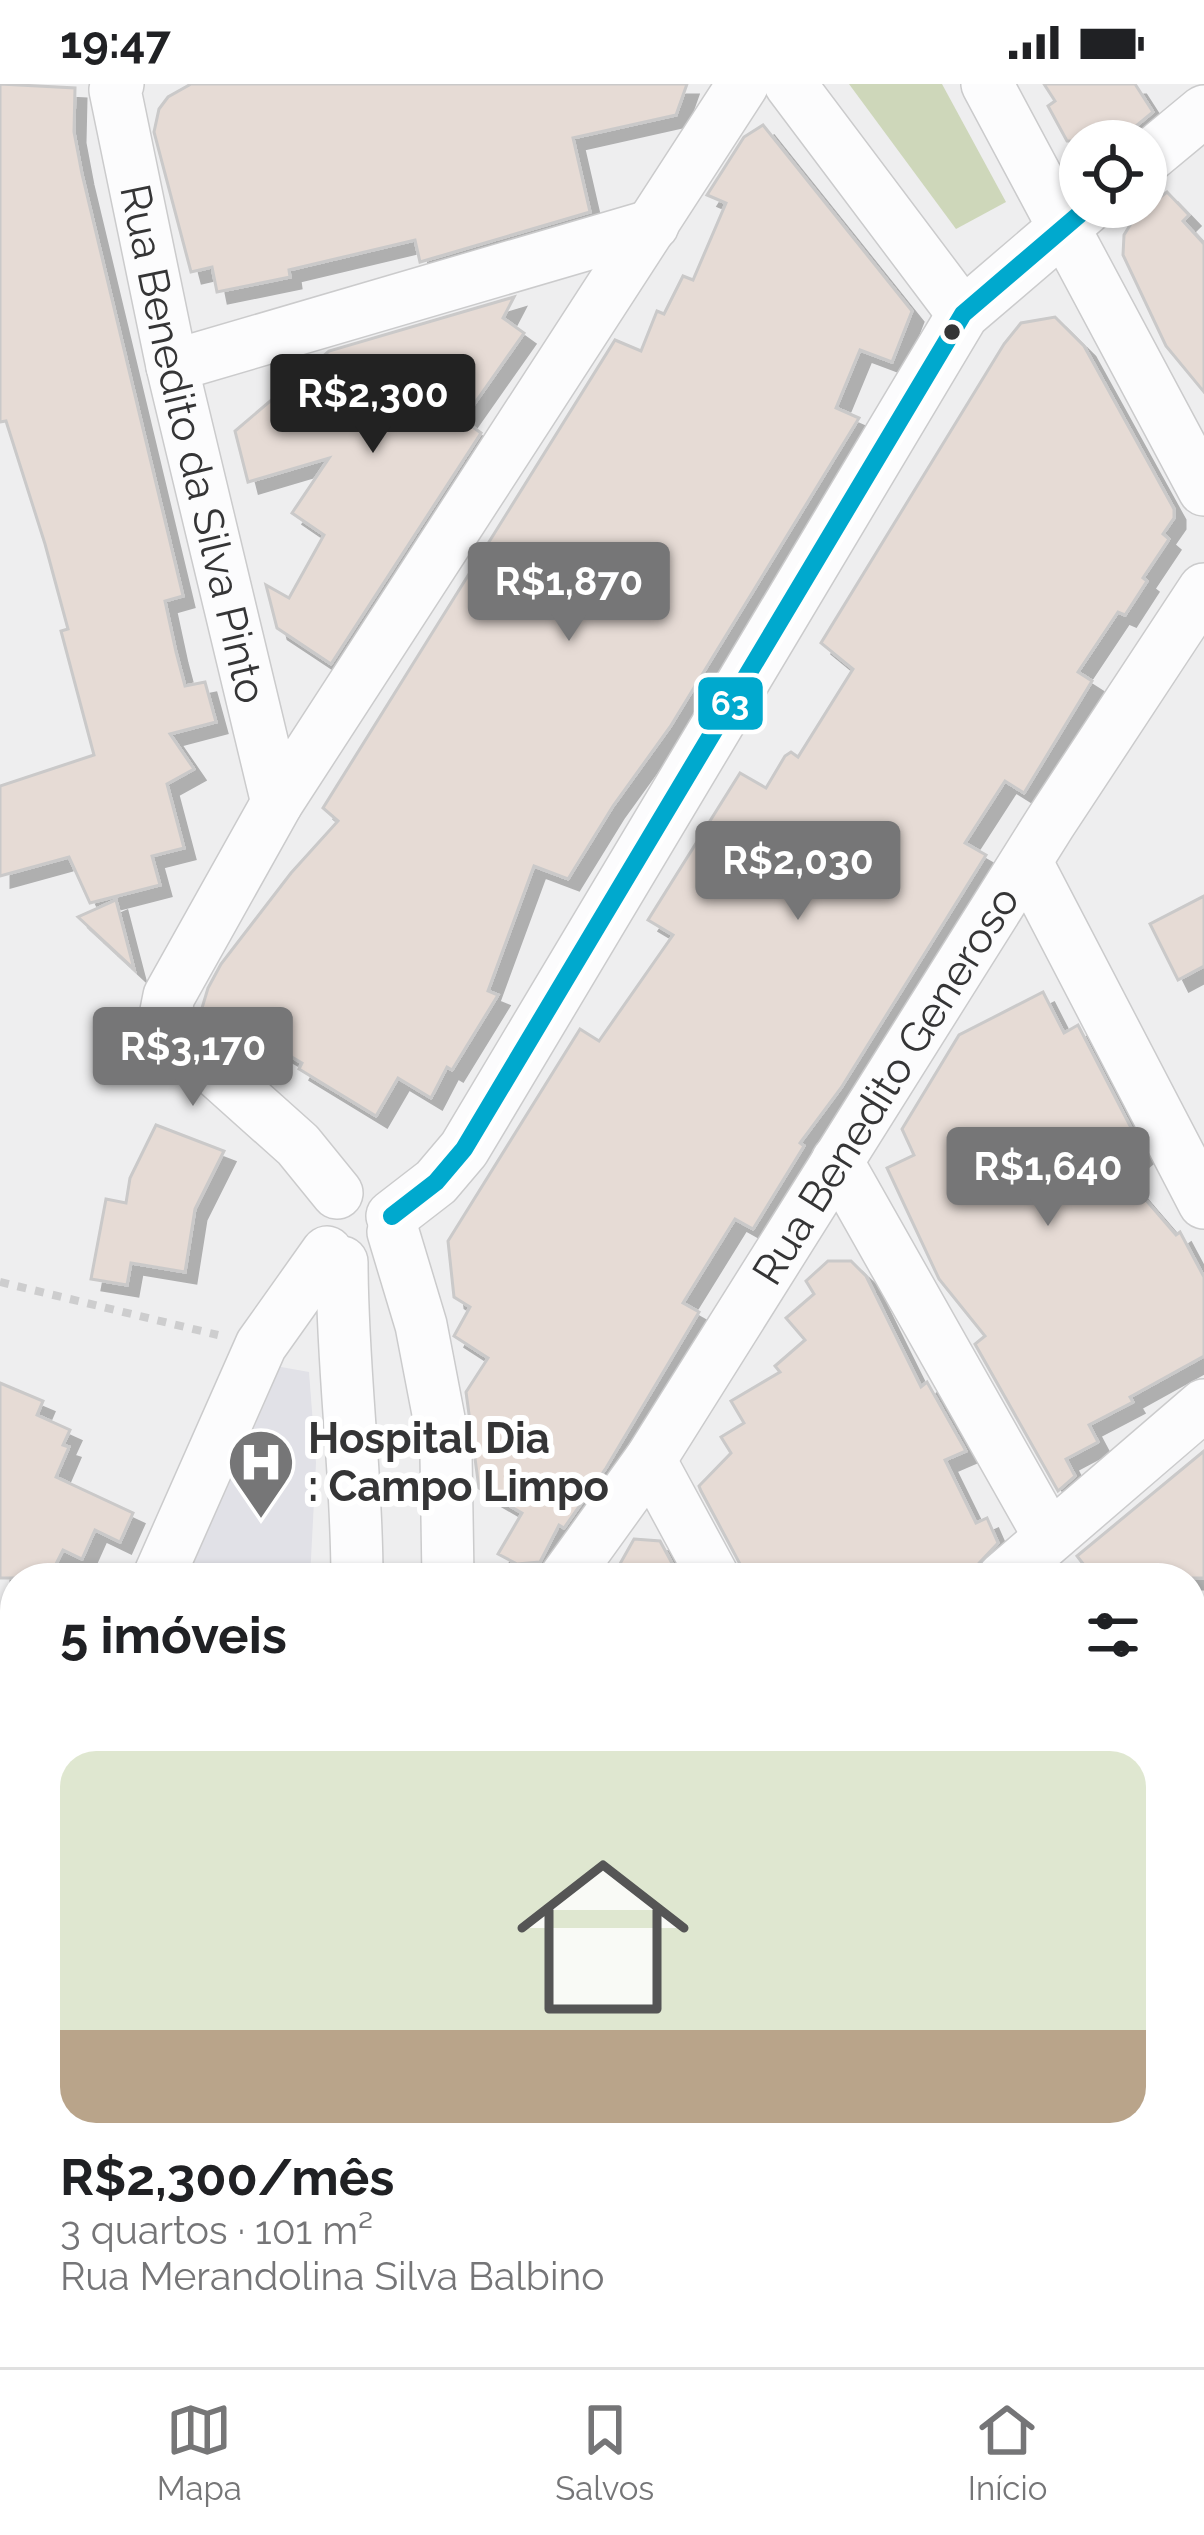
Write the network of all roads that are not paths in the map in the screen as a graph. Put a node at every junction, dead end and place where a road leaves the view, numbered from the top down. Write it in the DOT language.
graph roads {
  1 [pos="118,84"];
  2 [pos="743,84"];
  3 [pos="790,84"];
  4 [pos="987,84"];
  5 [pos="1204,111"];
  6 [pos="1167,142"];
  7 [pos="1059,194"];
  8 [pos="653,226"];
  9 [pos="1063,228"];
  10 [pos="1080,228"];
  11 [pos="963,314"];
  12 [pos="172,367"];
  13 [pos="1204,490"];
  14 [pos="1204,590"];
  15 [pos="277,803"];
  16 [pos="1028,863"];
  17 [pos="837,1162"];
  18 [pos="337,1193"];
  19 [pos="1204,1204"];
  20 [pos="392,1224"];
  21 [pos="334,1257"];
  22 [pos="261,1345"];
  23 [pos="342,1349"];
  24 [pos="1204,1406"];
  25 [pos="650,1460"];
  26 [pos="1049,1536"];
  27 [pos="165,1563"];
  28 [pos="357,1563"];
  29 [pos="448,1563"];
  30 [pos="576,1563"];
  31 [pos="706,1563"];
  32 [pos="1019,1563"];
  1 -- 12 [label="street, Rua Benedito da Silva Pinto"];
  2 -- 8 [label="street"];
  3 -- 11 [label="street"];
  4 -- 7 [label="street"];
  5 -- 6 [label="street"];
  8 -- 12 [label="street"];
  8 -- 15 [label="street"];
  9 -- 11 [label="street"];
  10 -- 13 [label="street"];
  11 -- 20 [label="street"];
  12 -- 15 [label="street, Rua Benedito da Silva Pinto"];
  14 -- 16 [label="street, Rua Benedito Generoso"];
  15 -- 18 [label="street"];
  16 -- 17 [label="street, Rua Benedito Generoso"];
  16 -- 19 [label="street"];
  17 -- 25 [label="street, Rua Benedito Generoso"];
  17 -- 26 [label="street"];
  18 -- 20 [label="street"];
  18 -- 21 [label="street"];
  20 -- 21 [label="street"];
  20 -- 29 [label="street"];
  21 -- 22 [label="street"];
  21 -- 23 [label="street"];
  22 -- 23 [label="street"];
  22 -- 27 [label="street"];
  23 -- 28 [label="street"];
  24 -- 26 [label="street"];
  25 -- 30 [label="street, Rua Benedito Generoso"];
  25 -- 31 [label="street"];
  26 -- 32 [label="street"];
}
